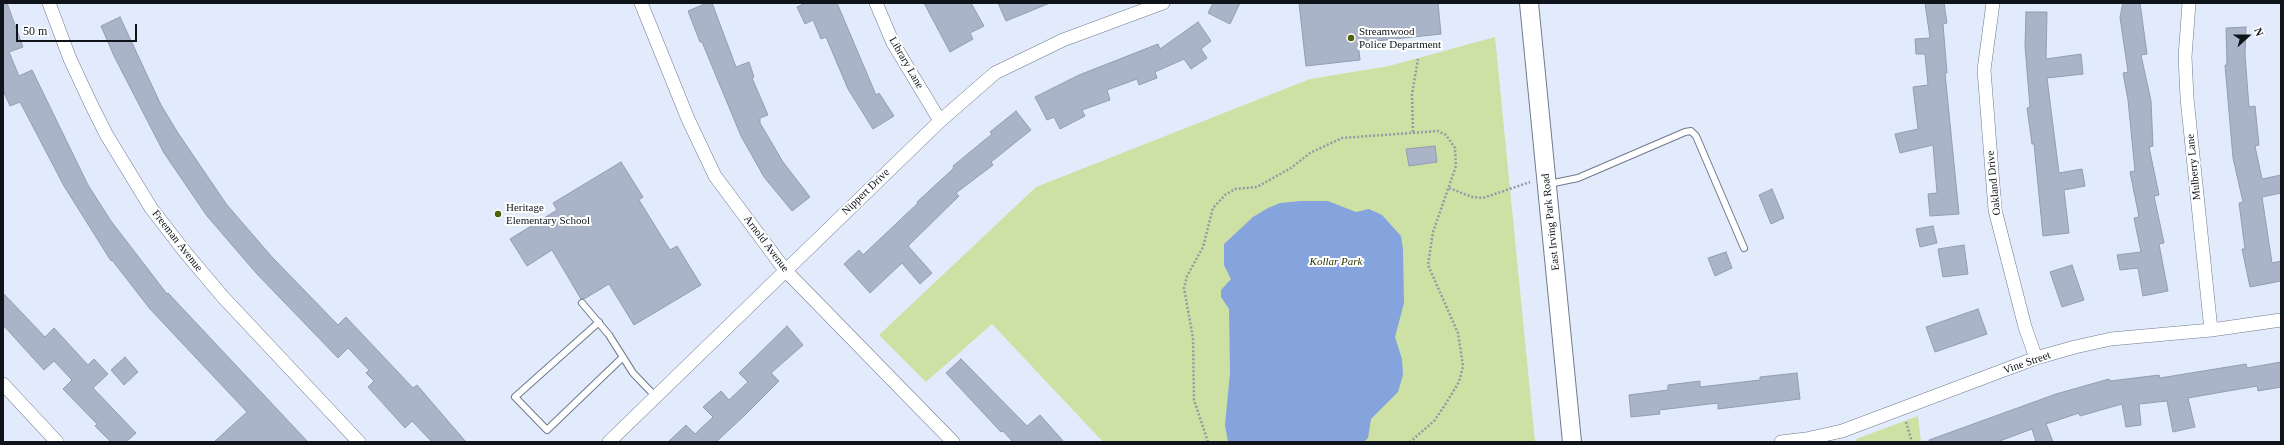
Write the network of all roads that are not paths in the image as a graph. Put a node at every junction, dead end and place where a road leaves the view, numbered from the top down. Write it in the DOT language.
graph roads {
  1 [pos="49,3"];
  2 [pos="641,3"];
  3 [pos="876,3"];
  4 [pos="1163,3"];
  5 [pos="1529,3"];
  6 [pos="1993,3"];
  7 [pos="2189,3"];
  8 [pos="940,121"];
  9 [pos="1547,180"];
  10 [pos="1744,248"];
  11 [pos="785,270"];
  12 [pos="582,303"];
  13 [pos="2281,320"];
  14 [pos="599,322"];
  15 [pos="2211,330"];
  16 [pos="623,357"];
  17 [pos="2036,358"];
  18 [pos="3,384"];
  19 [pos="656,397"];
  20 [pos="57,442"];
  21 [pos="359,442"];
  22 [pos="609,442"];
  23 [pos="954,442"];
  24 [pos="1572,442"];
  25 [pos="1781,442"];
  1 -- 21 [label="street, Freeman Avenue"];
  2 -- 11 [label="street, Arnold Avenue"];
  3 -- 8 [label="street, Library Lane"];
  4 -- 8 [label="street, Nippert Drive"];
  5 -- 9 [label="main road, East Irving Park Road"];
  6 -- 17 [label="street, Oakland Drive"];
  7 -- 15 [label="street, Mulberry Lane"];
  8 -- 11 [label="street, Nippert Drive"];
  9 -- 10 [label="lane"];
  9 -- 24 [label="main road, East Irving Park Road"];
  11 -- 19 [label="street, Nippert Drive"];
  11 -- 23 [label="street, Arnold Avenue"];
  12 -- 14 [label="lane"];
  13 -- 15 [label="street, Vine Street"];
  14 -- 16 [label="lane"];
  14 -- 16 [label="lane"];
  15 -- 17 [label="street, Vine Street"];
  16 -- 19 [label="lane"];
  17 -- 25 [label="street, Vine Street"];
  18 -- 20 [label="street"];
  19 -- 22 [label="street, Nippert Drive"];
}
